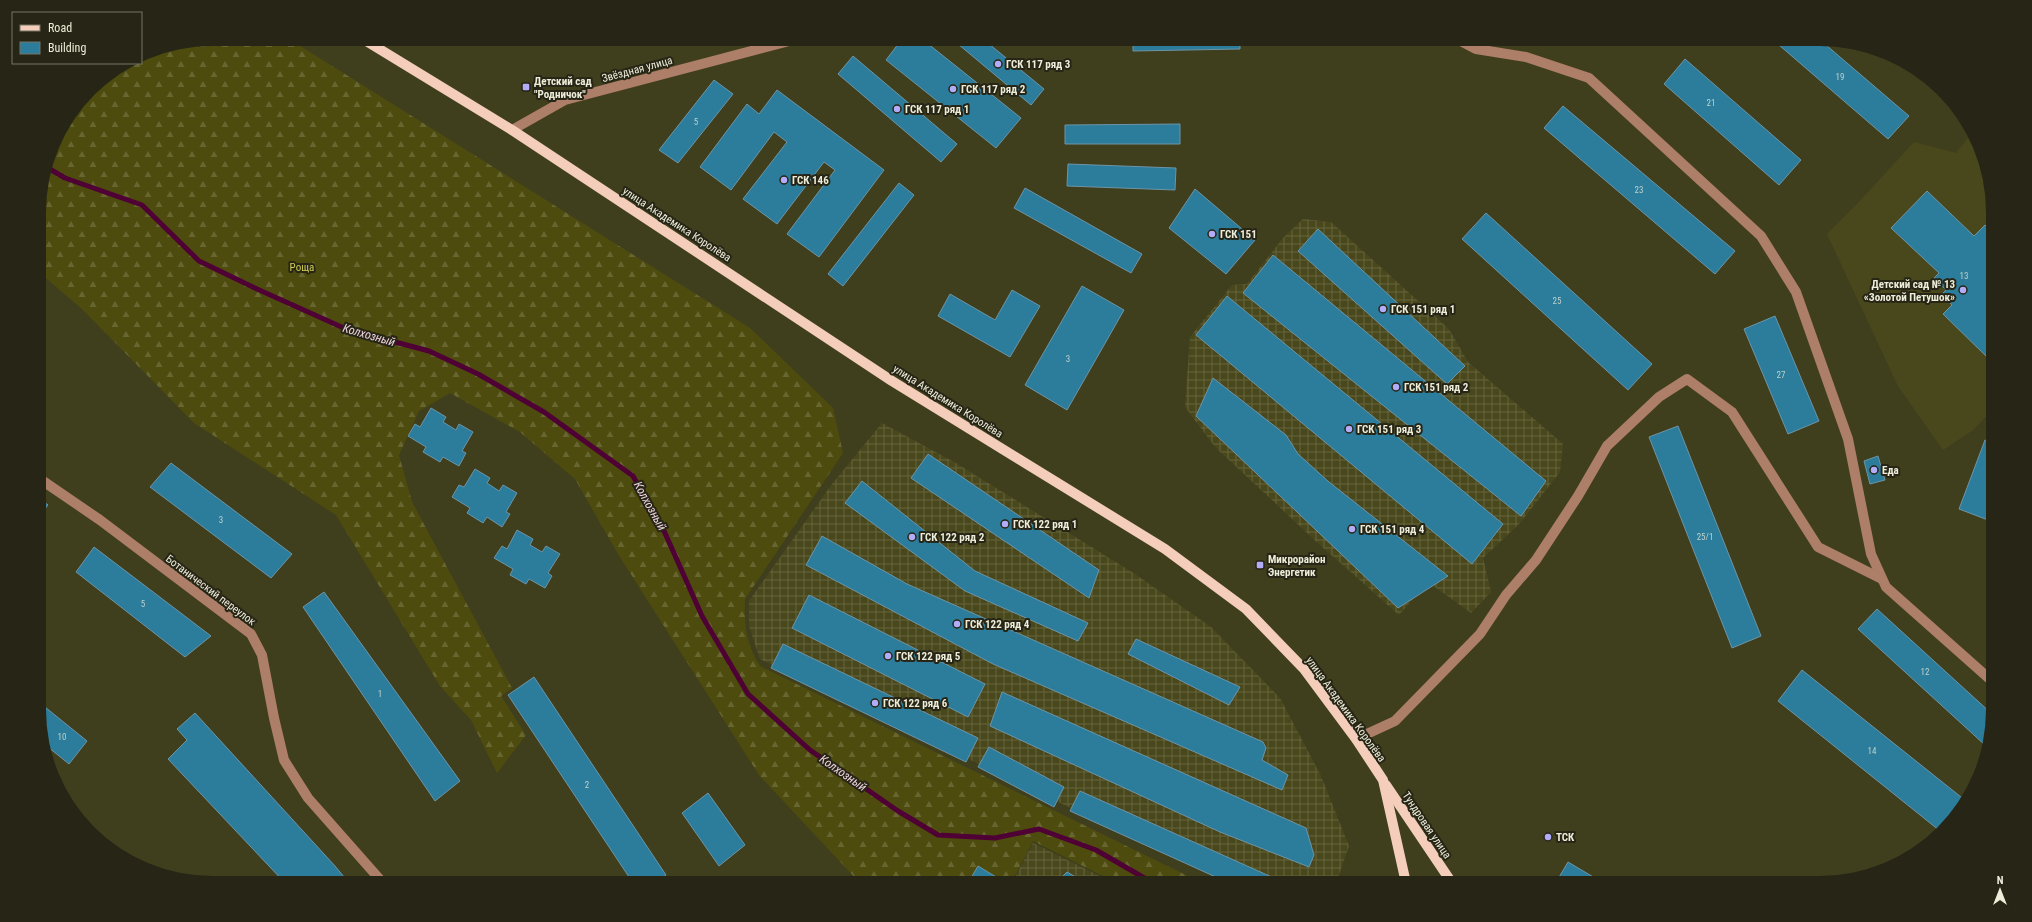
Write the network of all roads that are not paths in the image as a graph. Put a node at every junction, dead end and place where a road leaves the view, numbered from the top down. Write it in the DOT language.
graph roads {
  1 [pos="374,46"];
  2 [pos="769,46"];
  3 [pos="1470,46"];
  4 [pos="512,130"];
  5 [pos="46,483"];
  6 [pos="1882,579"];
  7 [pos="1986,676"];
  8 [pos="1356,739"];
  9 [pos="1383,780"];
  10 [pos="378,876"];
  11 [pos="1404,876"];
  12 [pos="1447,876"];
  1 -- 4 [label="main road, улица Академика Королёва"];
  2 -- 4 [label="street, Звёздная улица"];
  3 -- 6 [label="street"];
  4 -- 8 [label="main road, улица Академика Королёва"];
  5 -- 10 [label="street, Ботанический переулок"];
  6 -- 7 [label="street"];
  6 -- 8 [label="street"];
  8 -- 9 [label="main road, улица Академика Королёва"];
  9 -- 11 [label="main road, улица Академика Королёва"];
  9 -- 12 [label="main road, Тундровая улица"];
}
